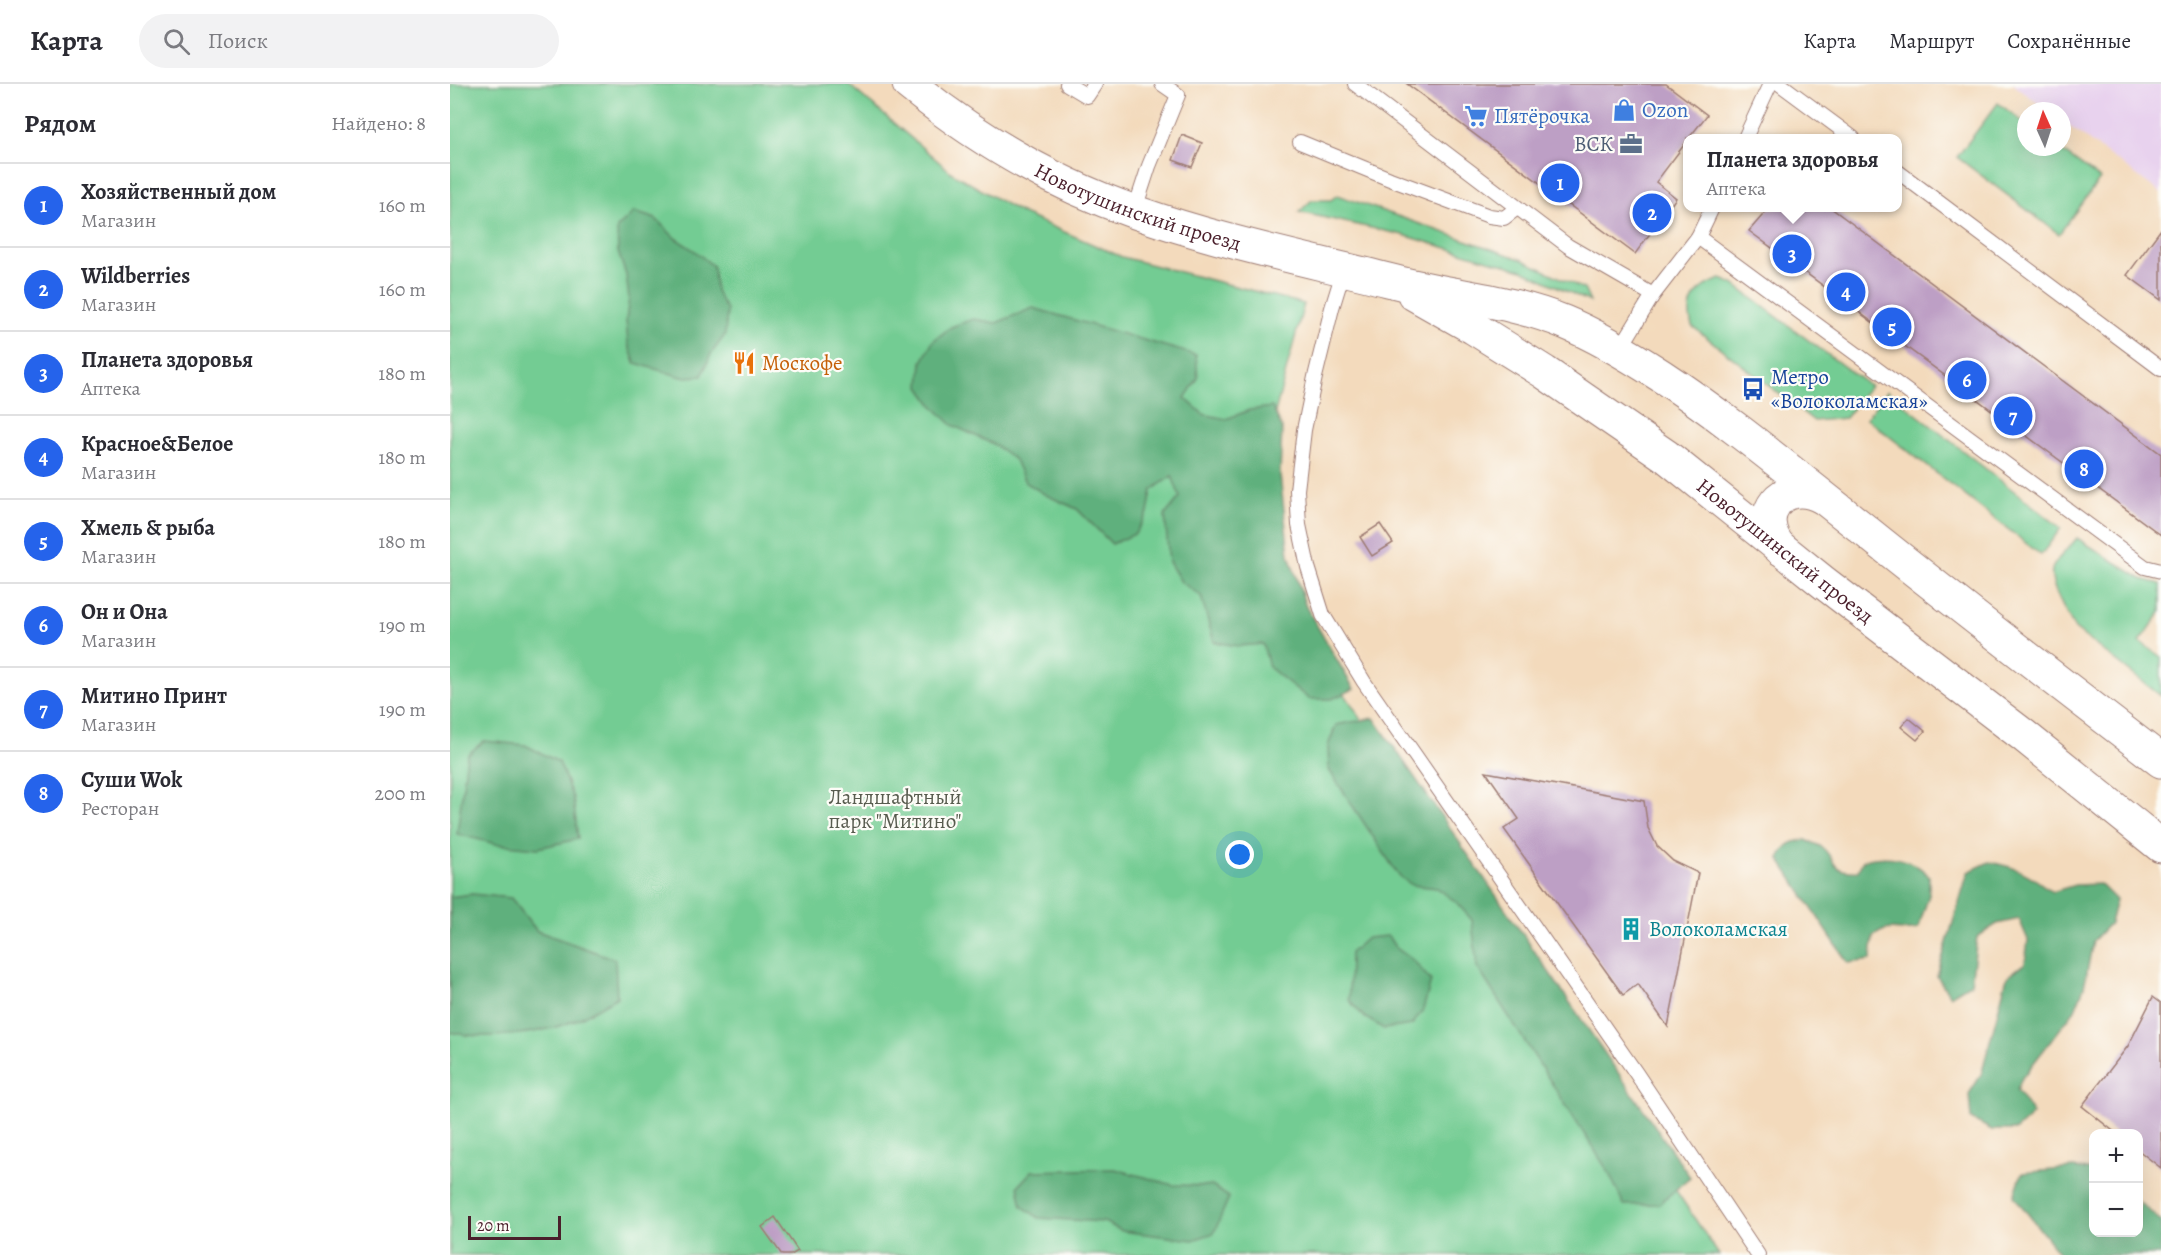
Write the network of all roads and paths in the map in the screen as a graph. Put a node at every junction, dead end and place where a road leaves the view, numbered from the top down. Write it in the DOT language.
graph roads {
  1 [pos="909,84"];
  2 [pos="1067,84"];
  3 [pos="1095,84"];
  4 [pos="1162,84"];
  5 [pos="1355,84"];
  6 [pos="1770,84"];
  7 [pos="1780,84"];
  8 [pos="1747,134"];
  9 [pos="1848,134"];
  10 [pos="1300,142"];
  11 [pos="1902,175"];
  12 [pos="1517,208"];
  13 [pos="1134,212"];
  14 [pos="1710,212"];
  15 [pos="1698,237"];
  16 [pos="1345,268"];
  17 [pos="1391,281"];
  18 [pos="1653,295"];
  19 [pos="1620,349"];
  20 [pos="2161,369"];
  21 [pos="1822,497"];
  22 [pos="1781,549"];
  23 [pos="2161,571"];
  24 [pos="2161,761"];
  25 [pos="2161,846"];
  26 [pos="1758,1255"];
  1 -- 13 [label="main road, Новотушинский проезд"];
  2 -- 3 [label="lane"];
  4 -- 13 [label="lane"];
  5 -- 12 [label="lane"];
  6 -- 8 [label="lane"];
  7 -- 9 [label="lane"];
  10 -- 12 [label="lane"];
  11 -- 20 [label="lane"];
  12 -- 18 [label="lane"];
  13 -- 16 [label="main road, Новотушинский проезд"];
  14 -- 15 [label="lane"];
  15 -- 18 [label="lane"];
  15 -- 23 [label="lane"];
  16 -- 17 [label="main road, Новотушинский проезд"];
  16 -- 26 [label="lane"];
  17 -- 19 [label="main road, Новотушинский проезд"];
  17 -- 22 [label="main road, Новотушинский проезд"];
  18 -- 19 [label="lane"];
  19 -- 21 [label="main road, Новотушинский проезд"];
  21 -- 22 [label="main road"];
  21 -- 24 [label="main road, Новотушинский проезд"];
  22 -- 25 [label="main road, Новотушинский проезд"];
}
